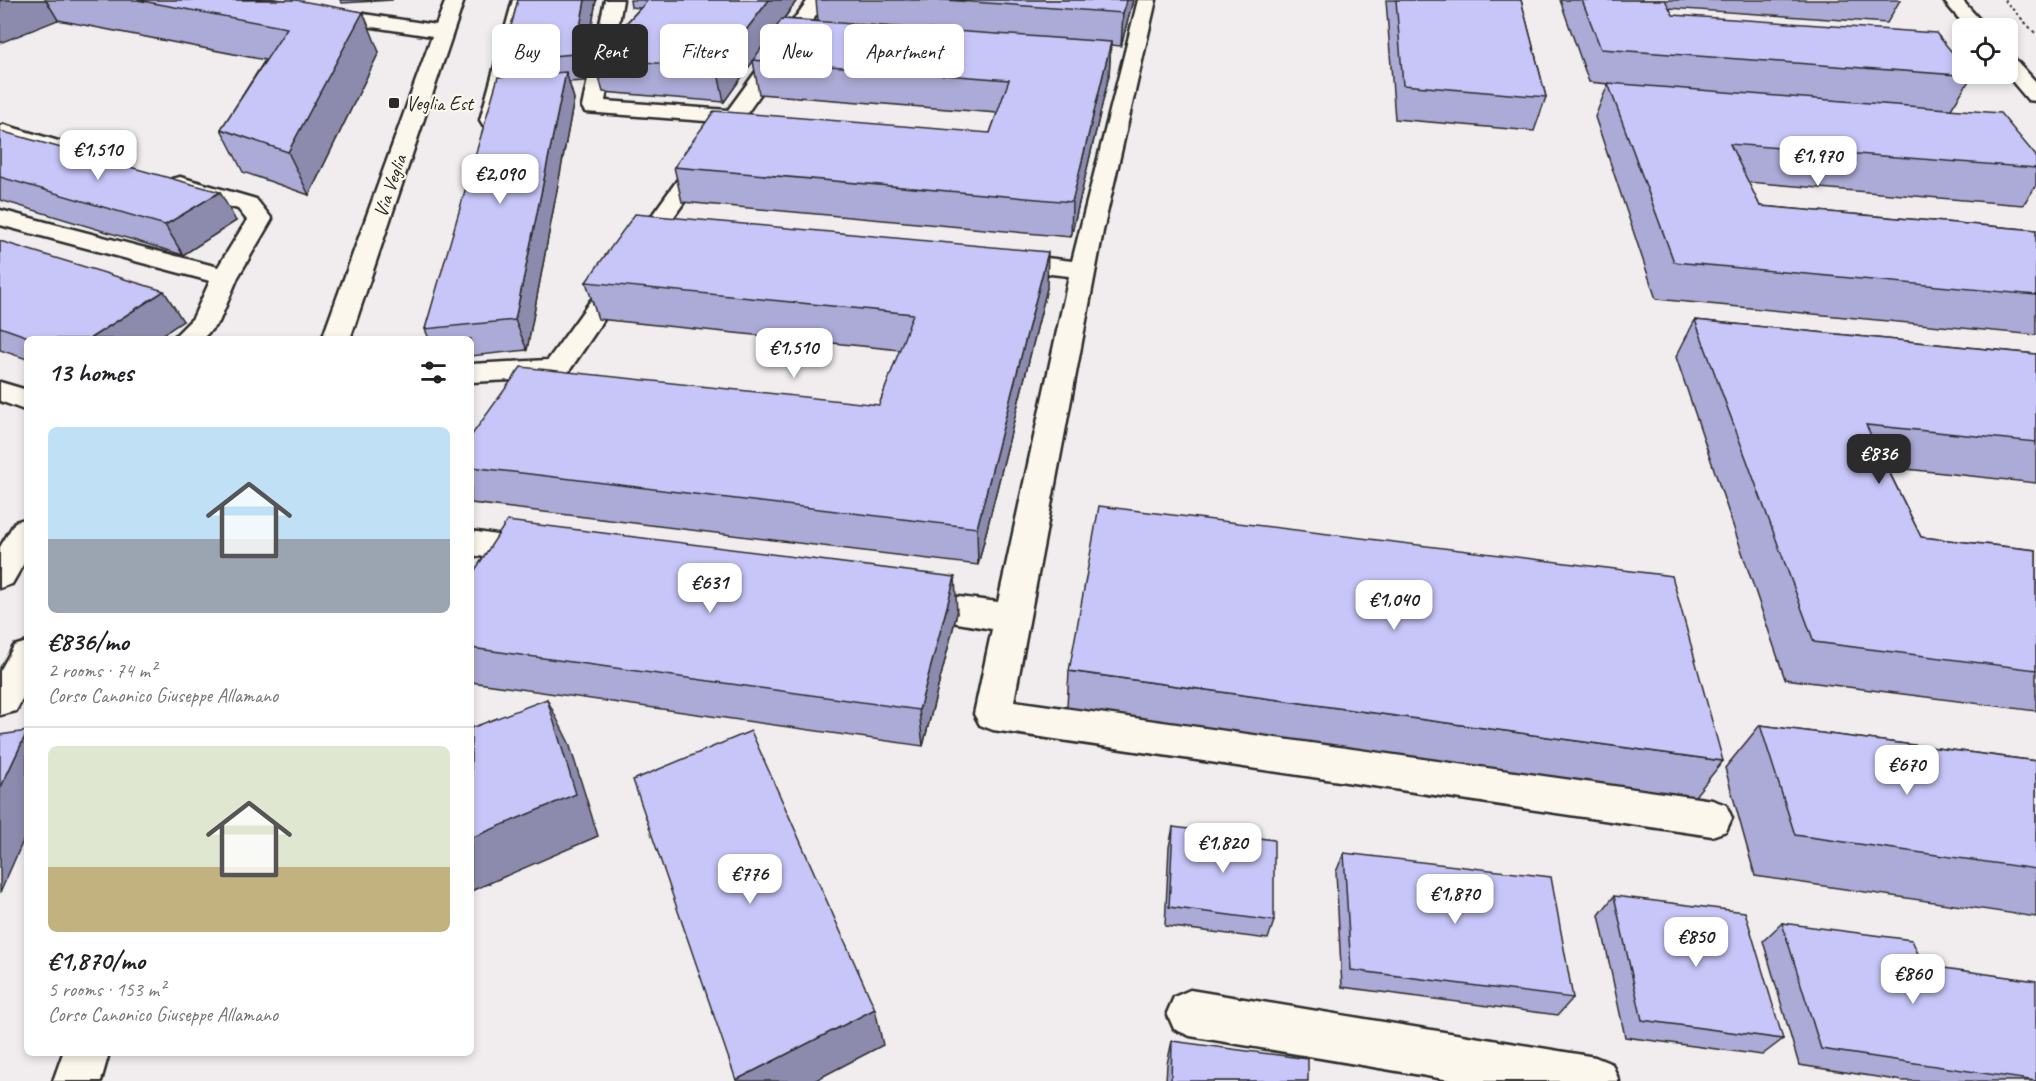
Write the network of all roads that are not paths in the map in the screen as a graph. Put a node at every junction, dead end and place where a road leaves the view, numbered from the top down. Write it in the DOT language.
graph roads {
  1 [pos="234,0"];
  2 [pos="455,0"];
  3 [pos="522,0"];
  4 [pos="614,0"];
  5 [pos="818,0"];
  6 [pos="1147,0"];
  7 [pos="1952,0"];
  8 [pos="1968,18"];
  9 [pos="443,32"];
  10 [pos="2018,75"];
  11 [pos="2036,95"];
  12 [pos="734,117"];
  13 [pos="0,133"];
  14 [pos="485,140"];
  15 [pos="81,155"];
  16 [pos="158,178"];
  17 [pos="0,217"];
  18 [pos="977,258"];
  19 [pos="1083,270"];
  20 [pos="225,277"];
  21 [pos="189,336"];
  22 [pos="337,336"];
  23 [pos="557,369"];
  24 [pos="474,373"];
  25 [pos="0,391"];
  26 [pos="24,400"];
  27 [pos="517,426"];
  28 [pos="24,535"];
  29 [pos="474,543"];
  30 [pos="565,556"];
  31 [pos="0,575"];
  32 [pos="882,600"];
  33 [pos="1012,618"];
  34 [pos="24,662"];
  35 [pos="0,700"];
  36 [pos="1712,818"];
  37 [pos="1190,1013"];
  38 [pos="85,1056"];
  39 [pos="1543,1076"];
  40 [pos="77,1081"];
  41 [pos="1595,1081"];
  1 -- 9 [label="street"];
  2 -- 9 [label="street, Via Veglia"];
  3 -- 14 [label="street"];
  4 -- 12 [label="street"];
  5 -- 12 [label="street"];
  6 -- 19 [label="street"];
  7 -- 8 [label="street"];
  9 -- 22 [label="street, Via Veglia"];
  10 -- 11 [label="street"];
  12 -- 23 [label="street"];
  13 -- 15 [label="street"];
  16 -- 20 [label="street"];
  17 -- 20 [label="street"];
  18 -- 19 [label="street"];
  19 -- 33 [label="street"];
  20 -- 21 [label="street"];
  23 -- 24 [label="street"];
  23 -- 27 [label="street"];
  25 -- 26 [label="street"];
  28 -- 31 [label="street"];
  29 -- 30 [label="street"];
  32 -- 33 [label="street"];
  33 -- 36 [label="street"];
  34 -- 35 [label="street"];
  37 -- 39 [label="street"];
  38 -- 40 [label="street"];
  39 -- 41 [label="street"];
}
